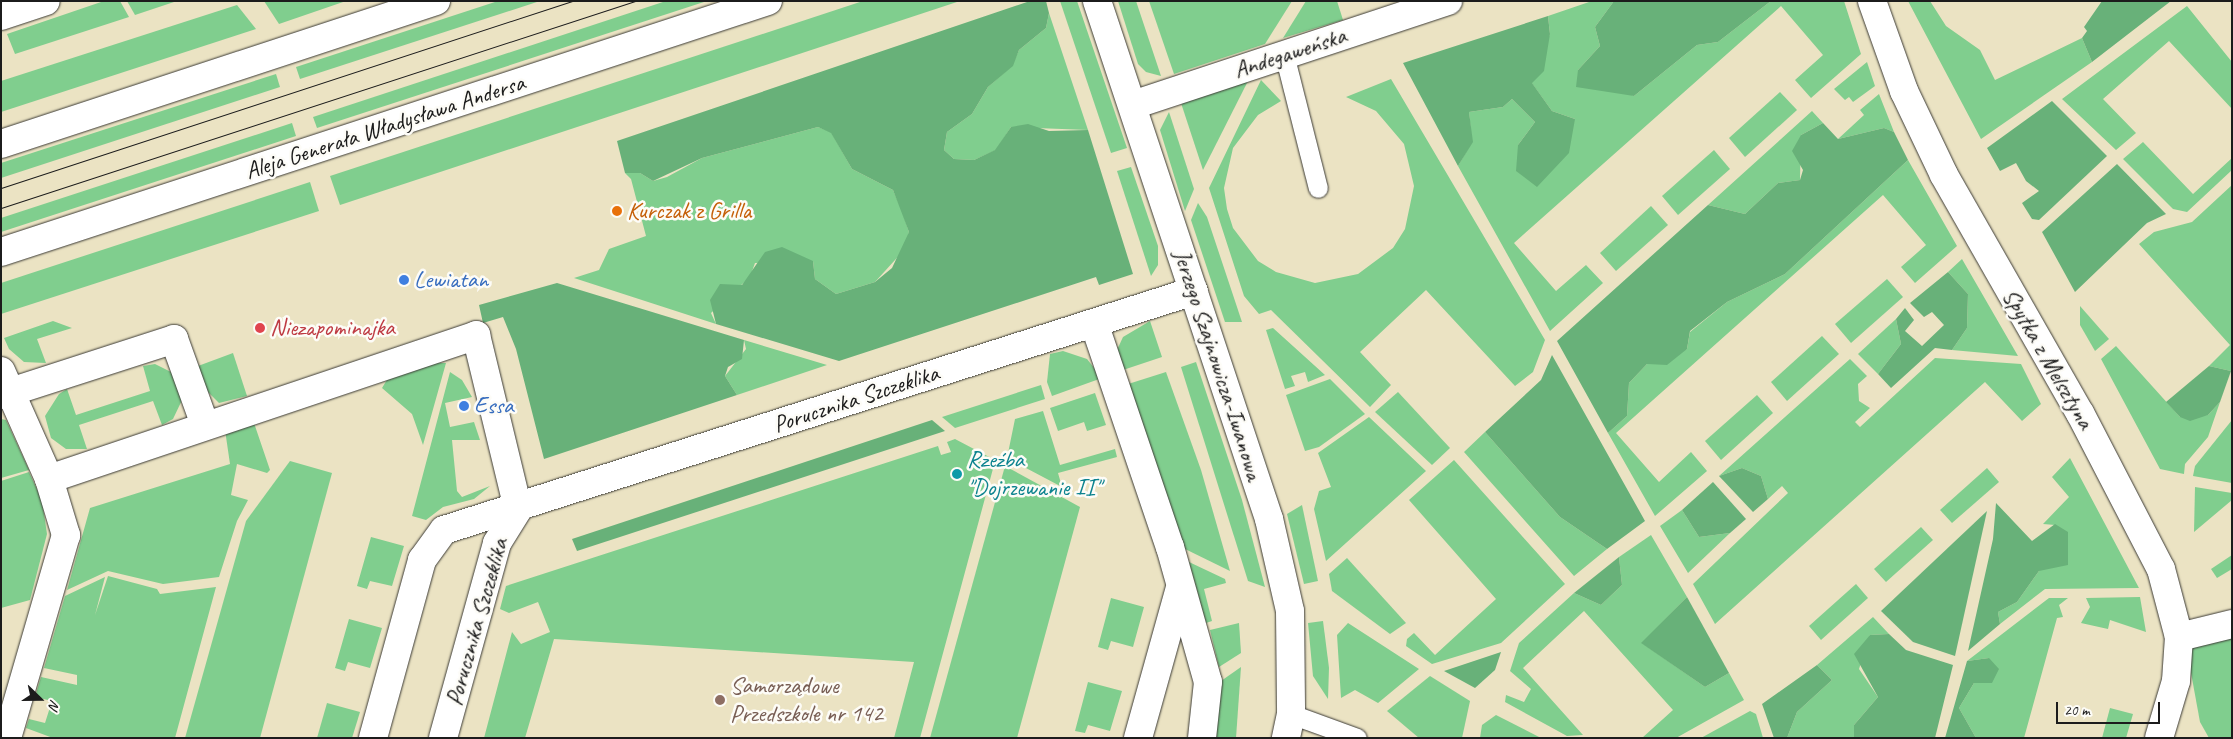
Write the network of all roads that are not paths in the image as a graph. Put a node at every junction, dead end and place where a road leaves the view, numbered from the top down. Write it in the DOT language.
graph roads {
  1 [pos="46,1"];
  2 [pos="436,1"];
  3 [pos="768,1"];
  4 [pos="1097,1"];
  5 [pos="1448,1"];
  6 [pos="1872,1"];
  7 [pos="1,16"];
  8 [pos="1284,54"];
  9 [pos="1132,105"];
  10 [pos="1,144"];
  11 [pos="1318,188"];
  12 [pos="1,252"];
  13 [pos="1194,291"];
  14 [pos="1094,323"];
  15 [pos="4,386"];
  16 [pos="205,425"];
  17 [pos="49,479"];
  18 [pos="518,509"];
  19 [pos="1180,588"];
  20 [pos="2232,624"];
  21 [pos="2179,637"];
  22 [pos="1288,726"];
  23 [pos="2163,734"];
  24 [pos="8,738"];
  25 [pos="374,738"];
  26 [pos="443,738"];
  27 [pos="1138,738"];
  28 [pos="1202,738"];
  29 [pos="1357,738"];
  1 -- 7 [label="street"];
  2 -- 10 [label="street"];
  3 -- 12 [label="street, Aleja Generała Władysława Andersa"];
  4 -- 9 [label="street, Jerzego Szajnowicza-Iwanowa"];
  5 -- 8 [label="street, Andegaweńska"];
  6 -- 21 [label="street, Spytka z Melsztyna"];
  8 -- 9 [label="street, Andegaweńska"];
  8 -- 11 [label="lane"];
  9 -- 13 [label="street, Jerzego Szajnowicza-Iwanowa"];
  13 -- 14 [label="street, Porucznika Szczeklika"];
  13 -- 22 [label="street, Jerzego Szajnowicza-Iwanowa"];
  14 -- 18 [label="street, Porucznika Szczeklika"];
  14 -- 19 [label="street"];
  15 -- 16 [label="street"];
  15 -- 17 [label="street"];
  16 -- 17 [label="street"];
  16 -- 18 [label="street"];
  17 -- 24 [label="street"];
  18 -- 25 [label="street, Porucznika Szczeklika"];
  18 -- 26 [label="street, Porucznika Szczeklika"];
  19 -- 27 [label="street"];
  19 -- 28 [label="street"];
  20 -- 21 [label="street"];
  21 -- 23 [label="street, Spytka z Melsztyna"];
  22 -- 29 [label="lane"];
}
